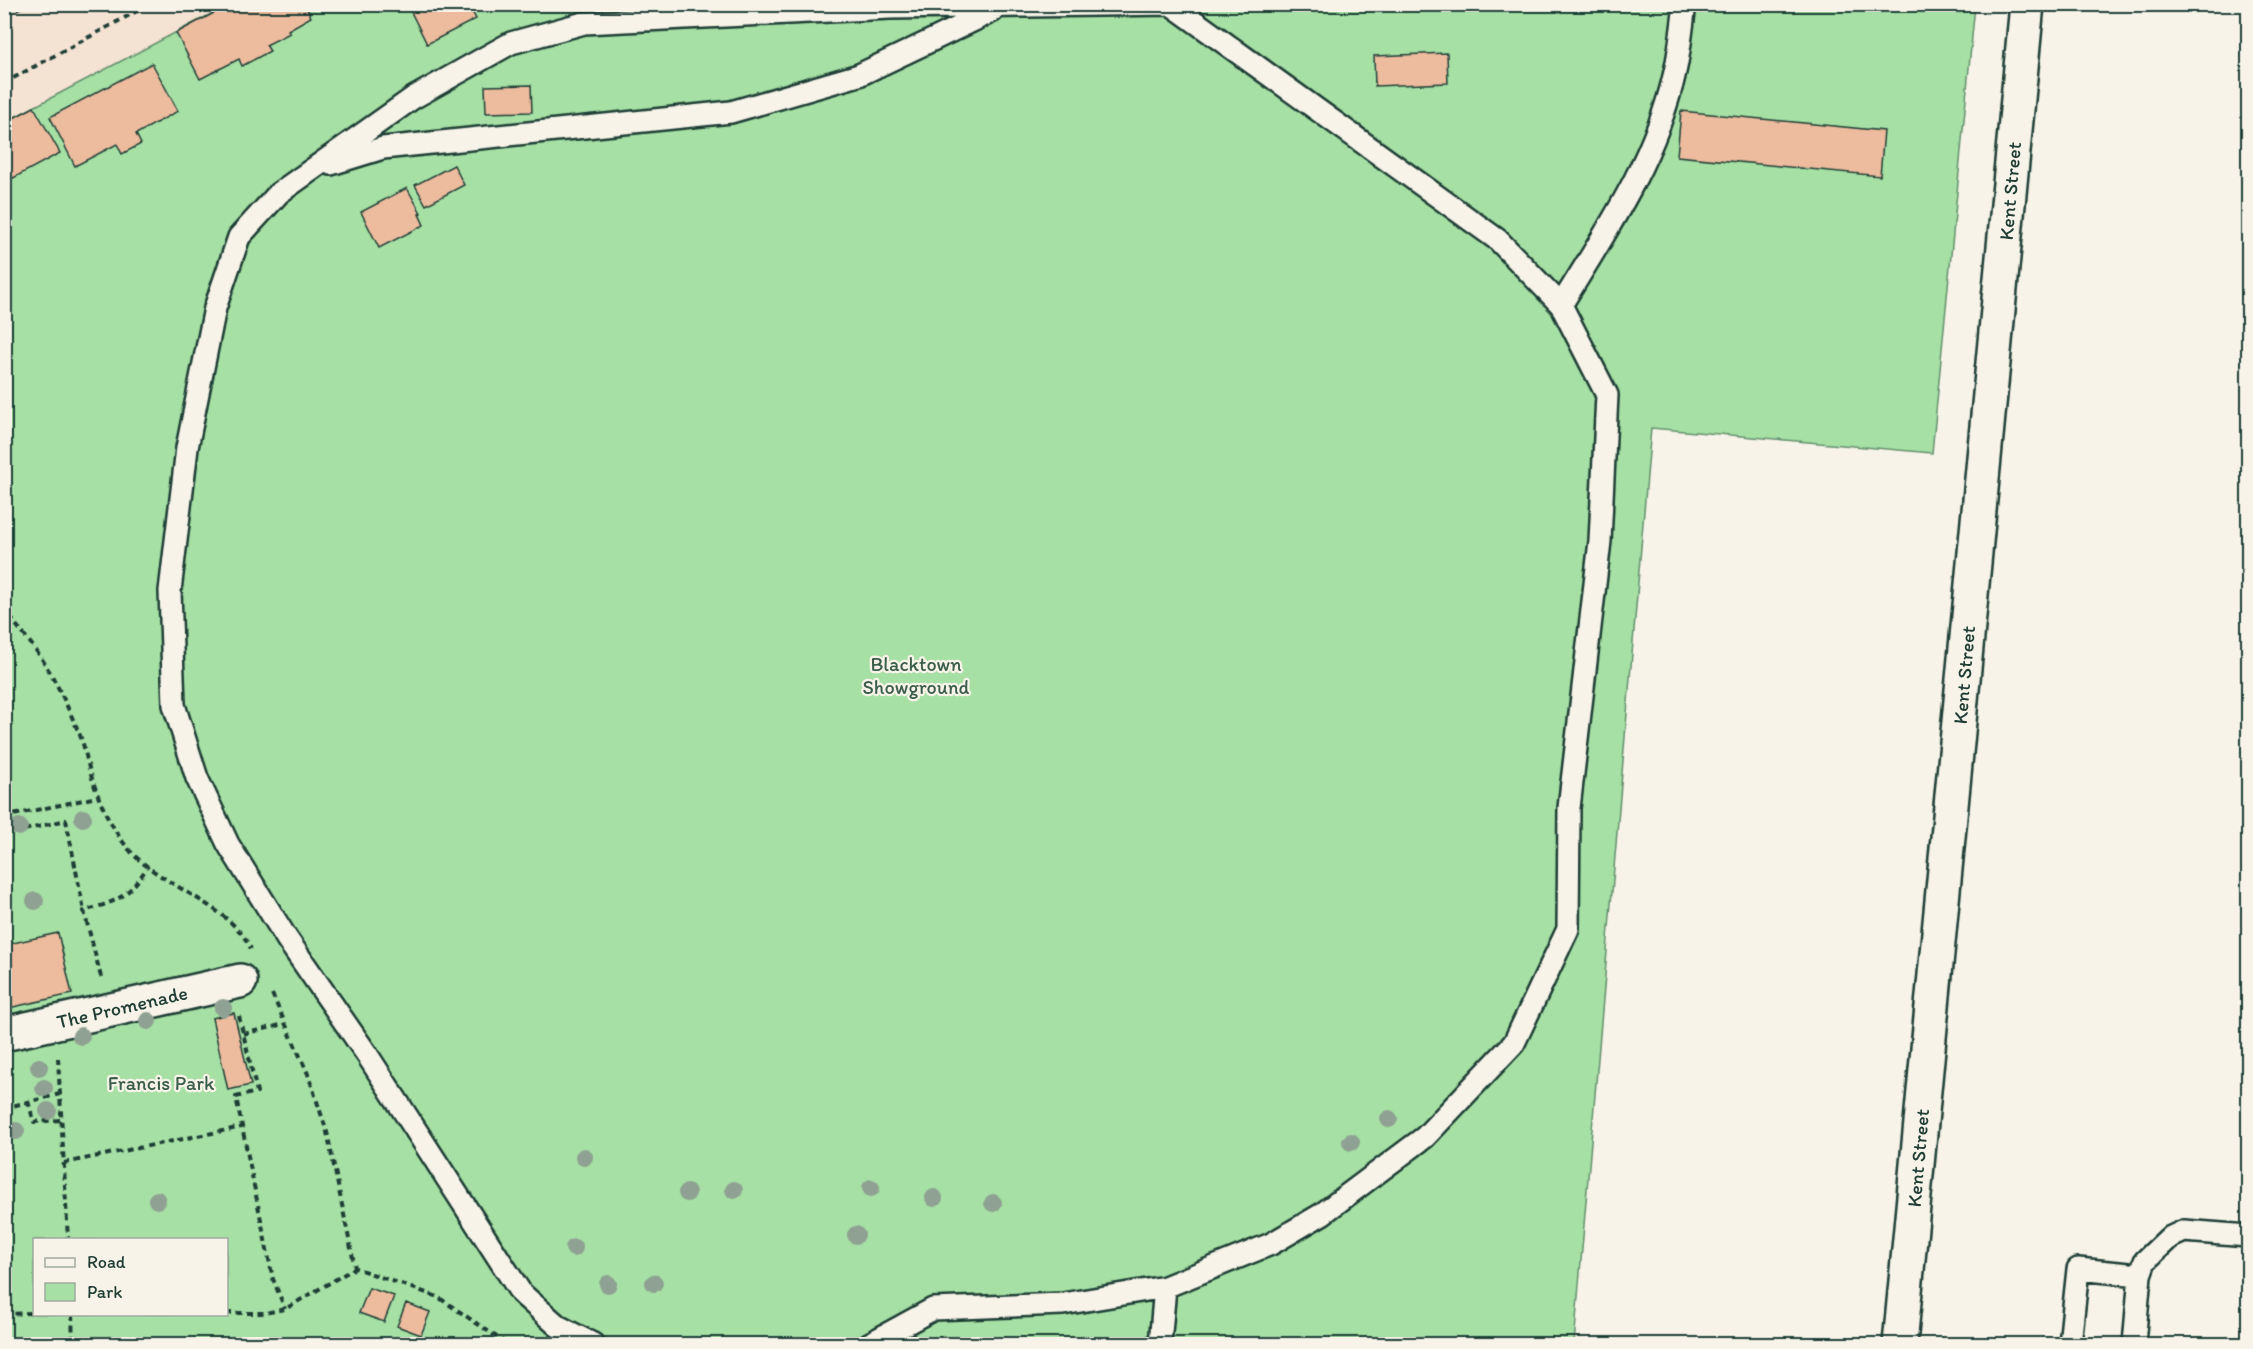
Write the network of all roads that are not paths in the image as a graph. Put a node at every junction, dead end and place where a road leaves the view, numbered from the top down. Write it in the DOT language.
graph roads {
  1 [pos="1173,4"];
  2 [pos="1685,4"];
  3 [pos="2027,4"];
  4 [pos="999,8"];
  5 [pos="314,170"];
  6 [pos="1561,305"];
  7 [pos="248,976"];
  8 [pos="4,1034"];
  9 [pos="2248,1236"];
  10 [pos="2140,1275"];
  11 [pos="1165,1287"];
  12 [pos="593,1344"];
  13 [pos="869,1344"];
  14 [pos="1160,1344"];
  15 [pos="1900,1344"];
  16 [pos="2070,1344"];
  17 [pos="2134,1344"];
  1 -- 4 [label="lane"];
  1 -- 6 [label="lane"];
  2 -- 6 [label="lane"];
  3 -- 15 [label="street, Kent Street"];
  4 -- 5 [label="lane"];
  4 -- 5 [label="lane"];
  5 -- 12 [label="lane"];
  6 -- 11 [label="lane"];
  7 -- 8 [label="street, The Promenade"];
  9 -- 10 [label="lane"];
  10 -- 16 [label="lane"];
  10 -- 17 [label="lane"];
  11 -- 13 [label="lane"];
  11 -- 14 [label="lane"];
}
